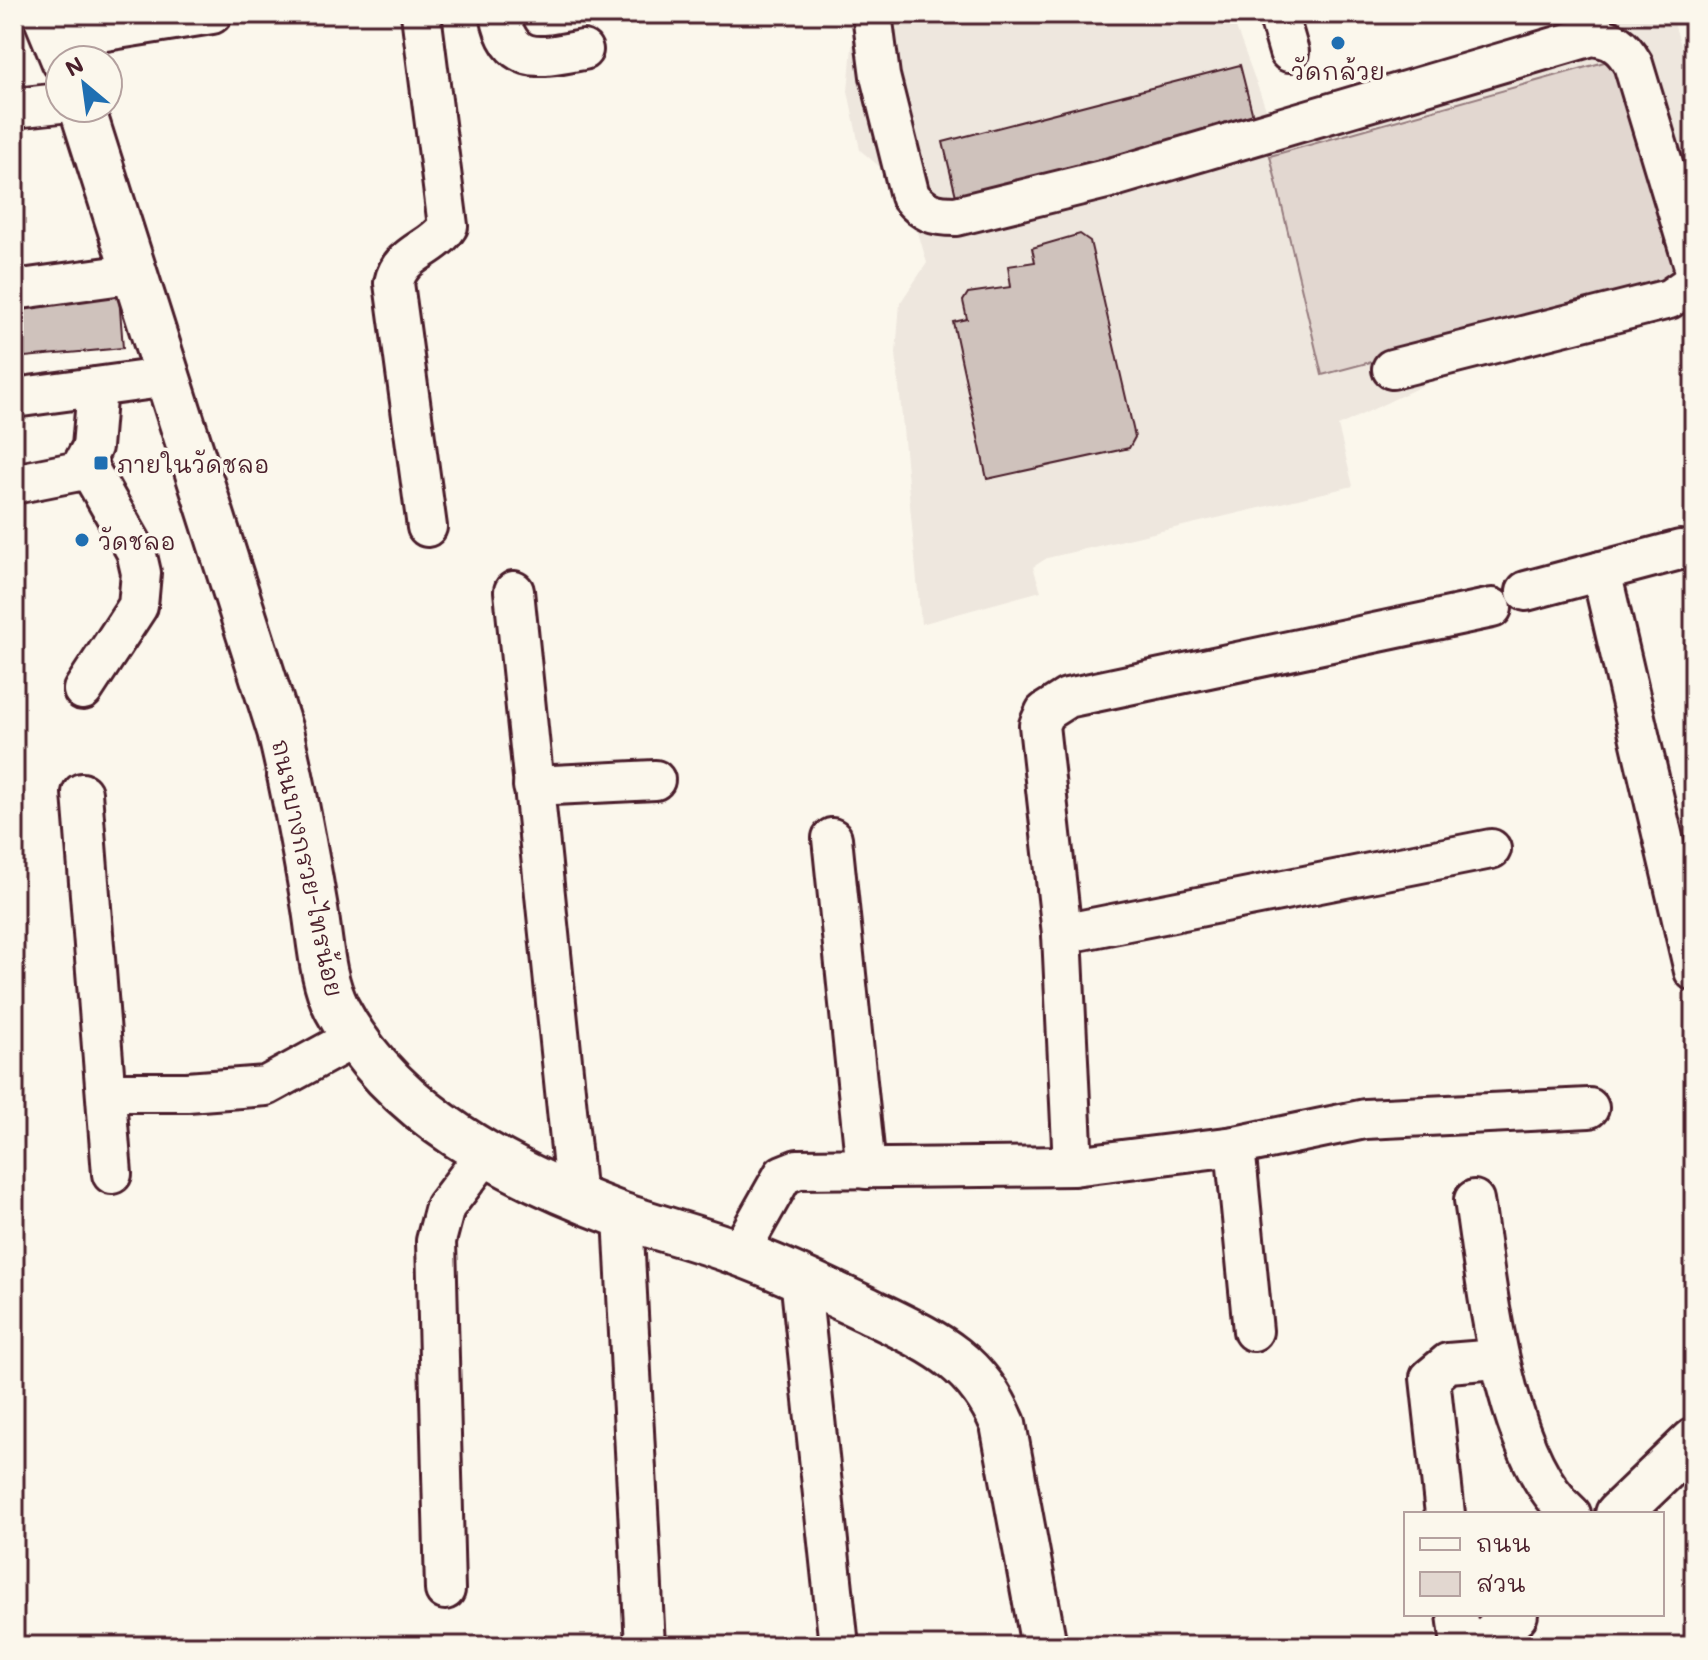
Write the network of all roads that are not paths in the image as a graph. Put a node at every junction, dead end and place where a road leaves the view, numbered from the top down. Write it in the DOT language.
graph roads {
  1 [pos="212,14"];
  2 [pos="421,14"];
  3 [pos="500,14"];
  4 [pos="872,14"];
  5 [pos="1278,14"];
  6 [pos="55,38"];
  7 [pos="583,50"];
  8 [pos="1289,52"];
  9 [pos="44,105"];
  10 [pos="14,108"];
  11 [pos="87,124"];
  12 [pos="137,273"];
  13 [pos="14,290"];
  14 [pos="1392,369"];
  15 [pos="169,377"];
  16 [pos="97,387"];
  17 [pos="14,398"];
  18 [pos="85,462"];
  19 [pos="14,484"];
  20 [pos="427,527"];
  21 [pos="1680,550"];
  22 [pos="1601,571"];
  23 [pos="514,591"];
  24 [pos="1526,591"];
  25 [pos="1492,608"];
  26 [pos="83,690"];
  27 [pos="655,780"];
  28 [pos="533,786"];
  29 [pos="82,793"];
  30 [pos="832,838"];
  31 [pos="1491,849"];
  32 [pos="1062,934"];
  33 [pos="1694,971"];
  34 [pos="354,1038"];
  35 [pos="106,1092"];
  36 [pos="1589,1108"];
  37 [pos="1235,1146"];
  38 [pos="486,1153"];
  39 [pos="1073,1166"];
  40 [pos="866,1169"];
  41 [pos="112,1174"];
  42 [pos="576,1198"];
  43 [pos="1474,1200"];
  44 [pos="623,1216"];
  45 [pos="739,1253"];
  46 [pos="800,1277"];
  47 [pos="1253,1331"];
  48 [pos="1497,1359"];
  49 [pos="1694,1441"];
  50 [pos="1552,1509"];
  51 [pos="1445,1512"];
  52 [pos="1620,1512"];
  53 [pos="445,1590"];
  54 [pos="1457,1616"];
  55 [pos="1513,1616"];
  56 [pos="645,1646"];
  57 [pos="839,1646"];
  58 [pos="1044,1646"];
  59 [pos="1461,1646"];
  60 [pos="1482,1646"];
  1 -- 6 [label="street"];
  2 -- 20 [label="street"];
  3 -- 7 [label="street"];
  4 -- 14 [label="street"];
  5 -- 8 [label="street"];
  9 -- 10 [label="street"];
  11 -- 12 [label="main road, ถนนบางกรวย-ไทรน้อย"];
  12 -- 13 [label="street"];
  12 -- 15 [label="main road, ถนนบางกรวย-ไทรน้อย"];
  15 -- 16 [label="street"];
  15 -- 34 [label="main road, ถนนบางกรวย-ไทรน้อย"];
  16 -- 17 [label="street"];
  16 -- 18 [label="street"];
  18 -- 19 [label="street"];
  18 -- 26 [label="street"];
  21 -- 22 [label="street"];
  22 -- 24 [label="street"];
  22 -- 33 [label="street"];
  23 -- 28 [label="street"];
  25 -- 32 [label="street"];
  27 -- 28 [label="street"];
  28 -- 42 [label="street"];
  29 -- 35 [label="street"];
  30 -- 40 [label="street"];
  31 -- 32 [label="street"];
  32 -- 39 [label="street"];
  34 -- 35 [label="street"];
  34 -- 38 [label="main road, ถนนบางกรวย-ไทรน้อย"];
  35 -- 41 [label="street"];
  36 -- 37 [label="street"];
  37 -- 39 [label="street"];
  37 -- 47 [label="street"];
  38 -- 42 [label="main road, ถนนบางกรวย-ไทรน้อย"];
  38 -- 53 [label="street"];
  39 -- 40 [label="street"];
  40 -- 45 [label="street"];
  42 -- 44 [label="main road, ถนนบางกรวย-ไทรน้อย"];
  43 -- 48 [label="street"];
  44 -- 45 [label="main road, ถนนบางกรวย-ไทรน้อย"];
  44 -- 56 [label="street"];
  45 -- 46 [label="main road, ถนนบางกรวย-ไทรน้อย"];
  46 -- 57 [label="street"];
  46 -- 58 [label="main road, ถนนบางกรวย-ไทรน้อย"];
  48 -- 50 [label="street"];
  48 -- 51 [label="street"];
  49 -- 52 [label="main road"];
  54 -- 59 [label="street"];
  55 -- 60 [label="main road"];
}
